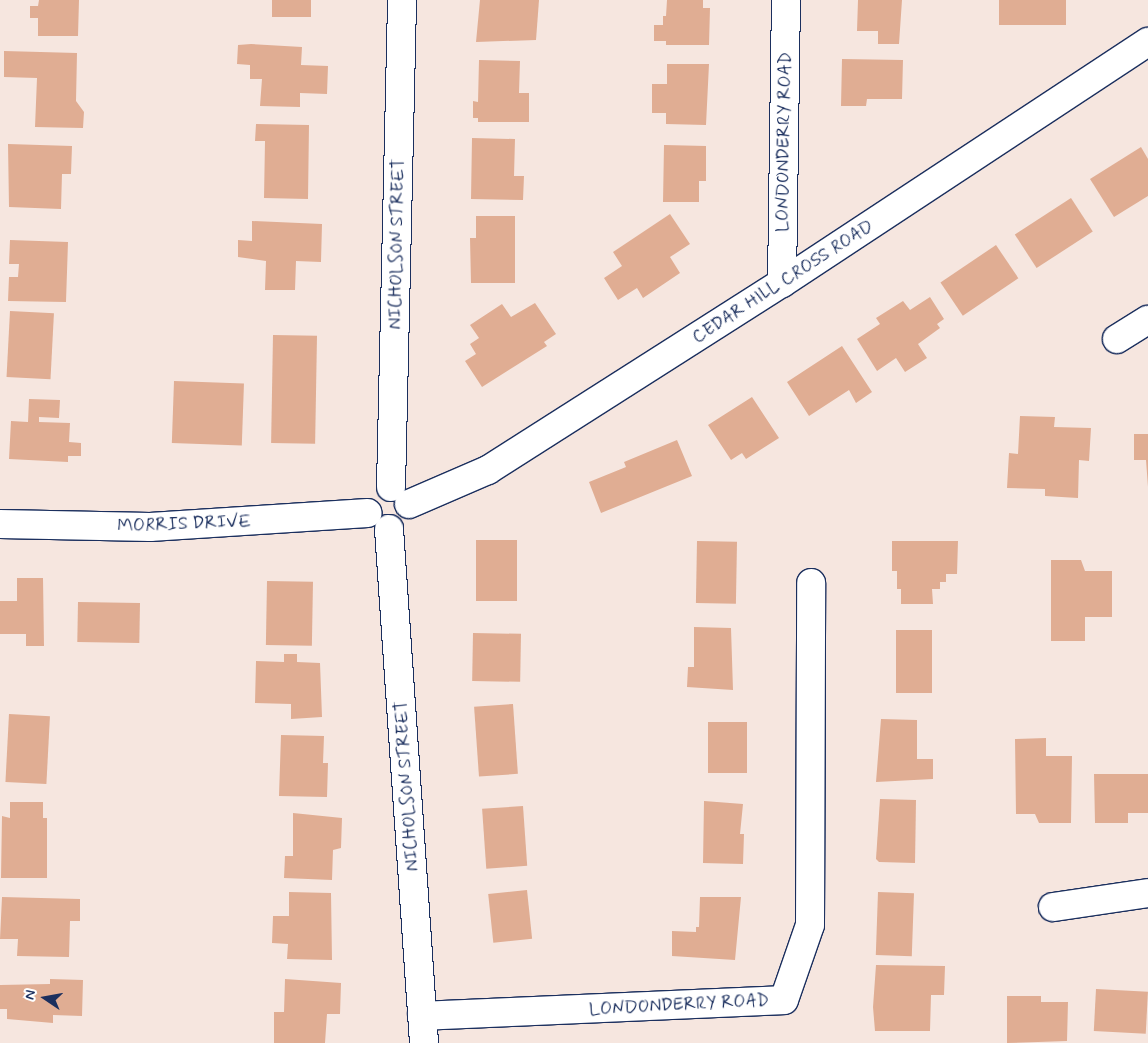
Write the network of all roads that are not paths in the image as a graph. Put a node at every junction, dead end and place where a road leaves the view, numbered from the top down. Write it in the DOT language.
graph roads {
  1 [pos="402,0"];
  2 [pos="786,0"];
  3 [pos="1148,42"];
  4 [pos="782,283"];
  5 [pos="1148,320"];
  6 [pos="1117,339"];
  7 [pos="400,496"];
  8 [pos="379,521"];
  9 [pos="0,524"];
  10 [pos="810,583"];
  11 [pos="1148,893"];
  12 [pos="1053,907"];
  13 [pos="422,1016"];
  14 [pos="424,1043"];
  1 -- 7 [label="street, NICHOLSON STREET"];
  2 -- 4 [label="street, LONDONDERRY ROAD"];
  3 -- 4 [label="street, CEDAR HILL CROSS ROAD"];
  4 -- 7 [label="street, CEDAR HILL CROSS ROAD"];
  5 -- 6 [label="street"];
  7 -- 8 [label="street"];
  7 -- 8 [label="street, CEDAR HILL CROSS ROAD"];
  8 -- 9 [label="street, MORRIS DRIVE"];
  8 -- 13 [label="street, NICHOLSON STREET"];
  10 -- 13 [label="street, LONDONDERRY ROAD"];
  11 -- 12 [label="street"];
  13 -- 14 [label="street, NICHOLSON STREET"];
}
